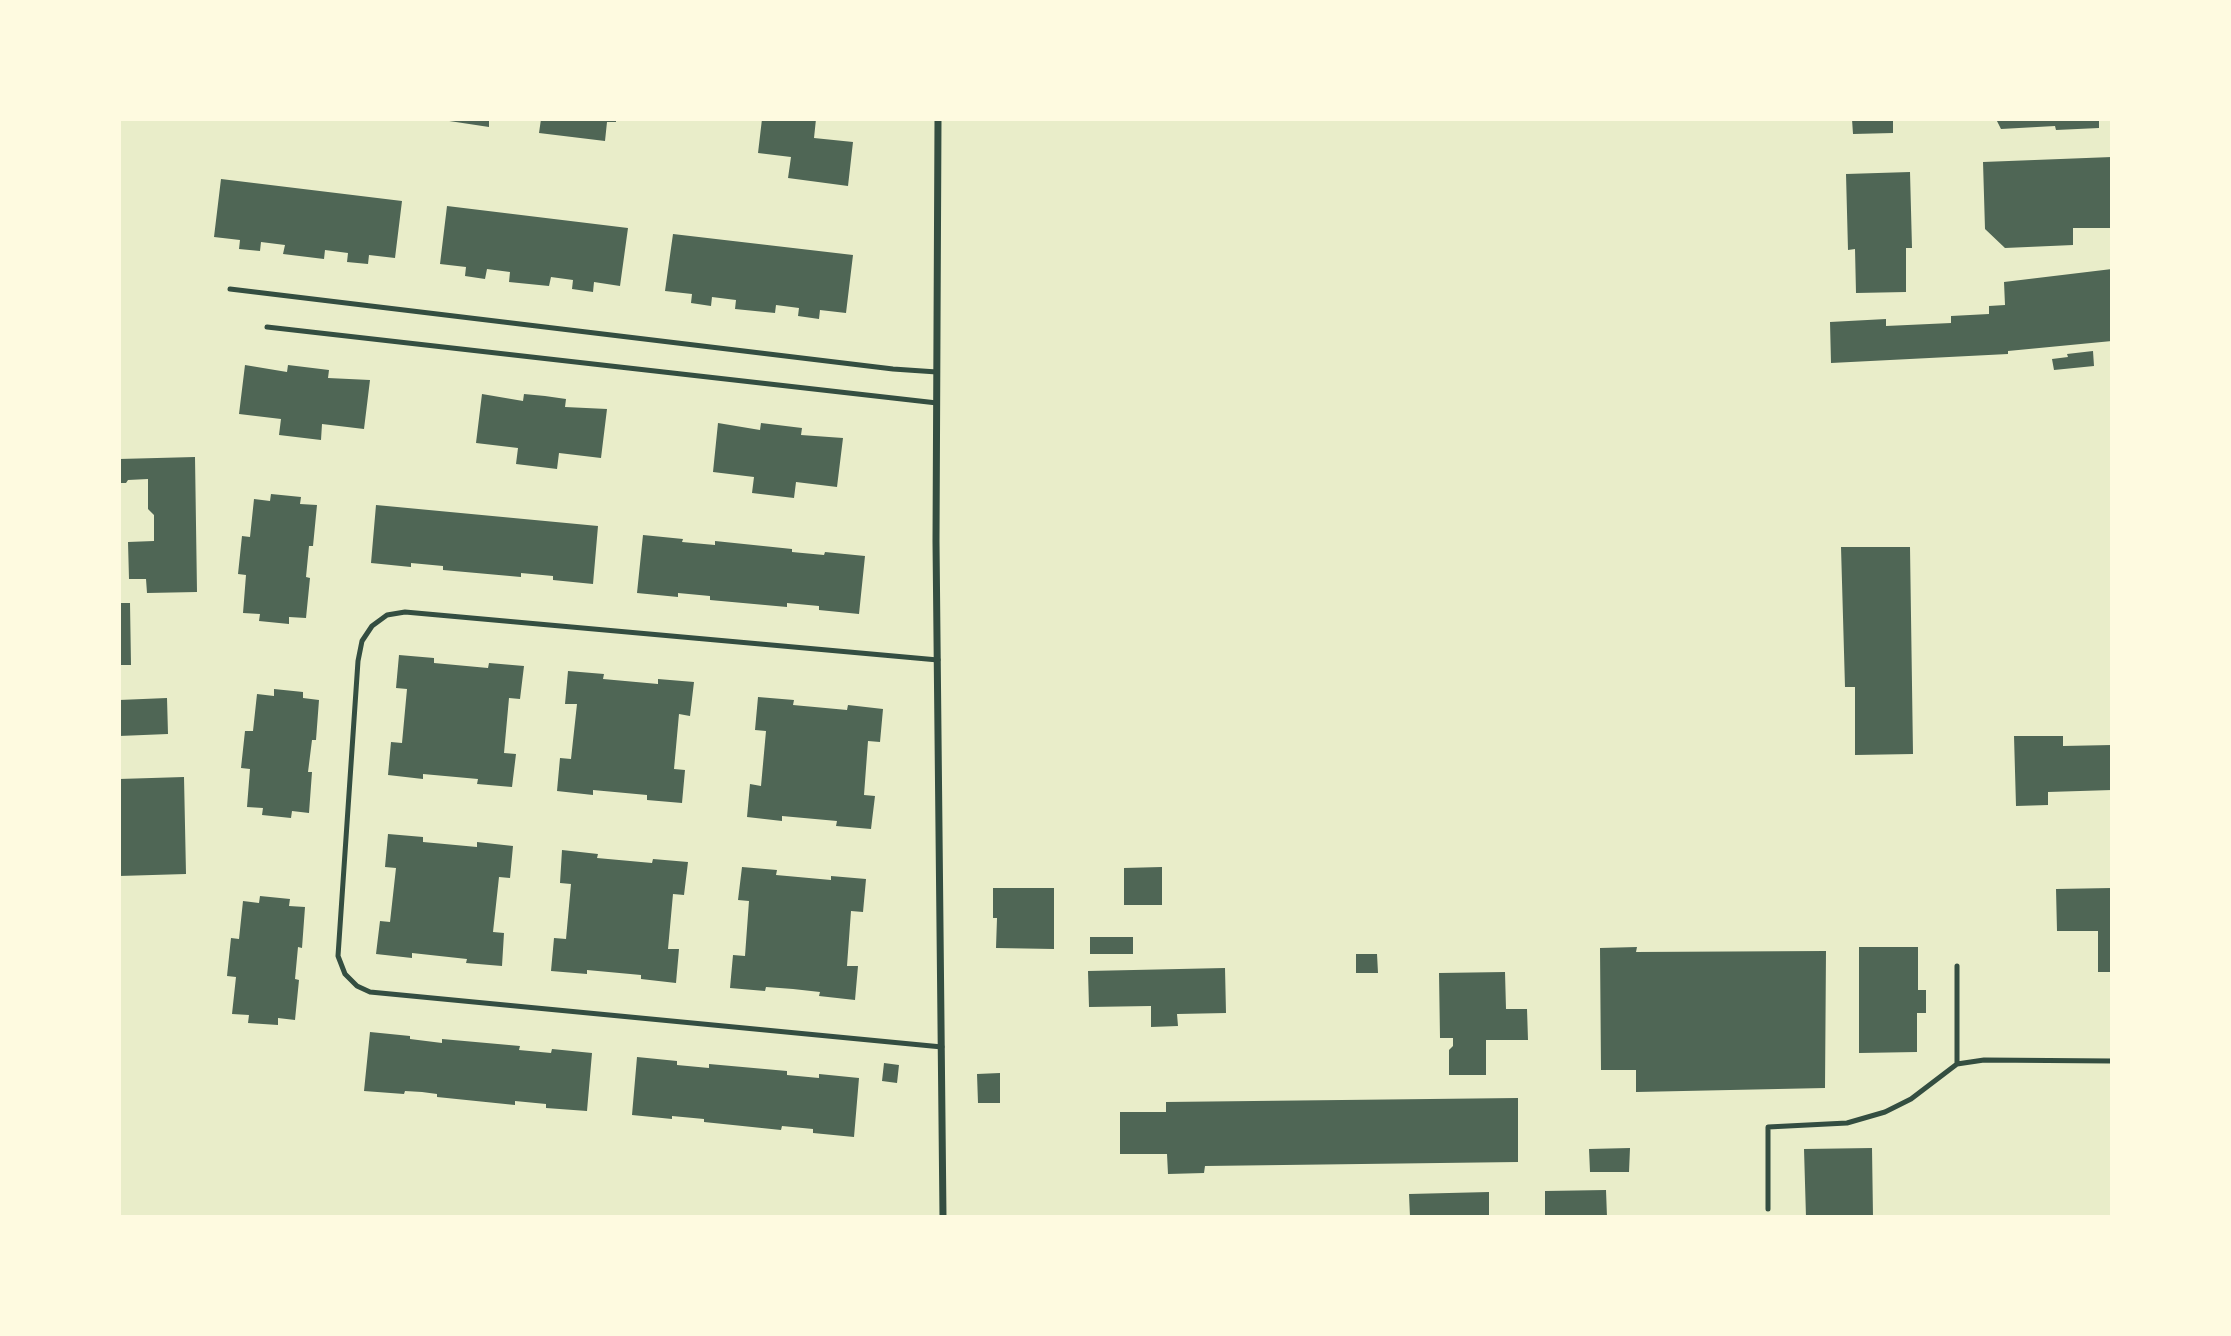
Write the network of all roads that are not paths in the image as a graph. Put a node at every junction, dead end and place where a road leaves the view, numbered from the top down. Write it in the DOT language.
graph roads {
  1 [pos="938,119"];
  2 [pos="230,289"];
  3 [pos="267,327"];
  4 [pos="937,372"];
  5 [pos="937,403"];
  6 [pos="938,660"];
  7 [pos="1957,966"];
  8 [pos="942,1047"];
  9 [pos="2112,1062"];
  10 [pos="1957,1064"];
  11 [pos="1768,1209"];
  12 [pos="943,1217"];
  1 -- 4 [label="street"];
  2 -- 4 [label="lane"];
  3 -- 5 [label="lane"];
  4 -- 5 [label="street"];
  5 -- 6 [label="street"];
  6 -- 8 [label="street"];
  6 -- 8 [label="lane"];
  7 -- 10 [label="lane"];
  8 -- 12 [label="street"];
  9 -- 10 [label="lane"];
  10 -- 11 [label="lane"];
}
